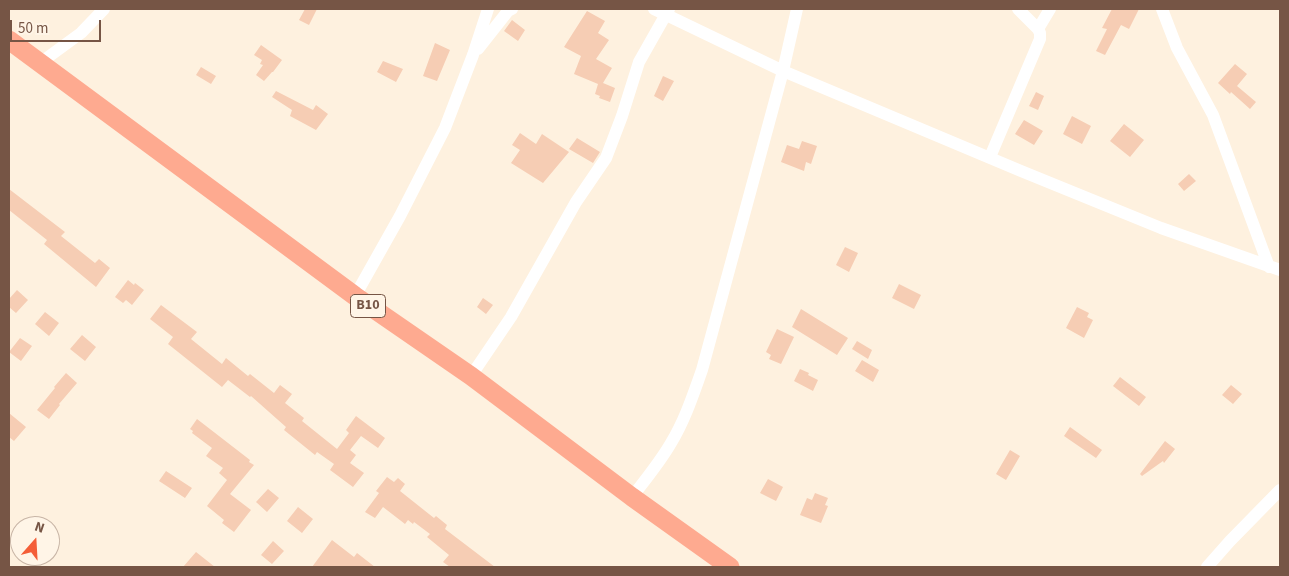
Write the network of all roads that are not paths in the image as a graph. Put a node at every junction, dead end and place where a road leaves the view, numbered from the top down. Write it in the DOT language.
graph roads {
  1 [pos="104,9"];
  2 [pos="488,9"];
  3 [pos="512,9"];
  4 [pos="654,9"];
  5 [pos="797,9"];
  6 [pos="1018,9"];
  7 [pos="1050,9"];
  8 [pos="1162,9"];
  9 [pos="668,12"];
  10 [pos="1038,29"];
  11 [pos="9,40"];
  12 [pos="474,55"];
  13 [pos="40,63"];
  14 [pos="783,71"];
  15 [pos="990,157"];
  16 [pos="1274,268"];
  17 [pos="354,296"];
  18 [pos="471,376"];
  19 [pos="1280,490"];
  20 [pos="632,497"];
  21 [pos="730,567"];
  22 [pos="1207,567"];
  1 -- 13 [label="street"];
  2 -- 12 [label="street"];
  3 -- 12 [label="street"];
  4 -- 9 [label="street"];
  5 -- 14 [label="street"];
  6 -- 10 [label="street"];
  7 -- 10 [label="street"];
  8 -- 16 [label="street"];
  9 -- 14 [label="street"];
  9 -- 18 [label="street"];
  10 -- 15 [label="street"];
  11 -- 13 [label="highway, B10"];
  12 -- 17 [label="street"];
  13 -- 17 [label="highway, B10"];
  14 -- 15 [label="street"];
  14 -- 20 [label="street"];
  15 -- 16 [label="street"];
  17 -- 18 [label="highway, B10"];
  18 -- 20 [label="highway, B10"];
  19 -- 22 [label="street"];
  20 -- 21 [label="highway, B10"];
}
